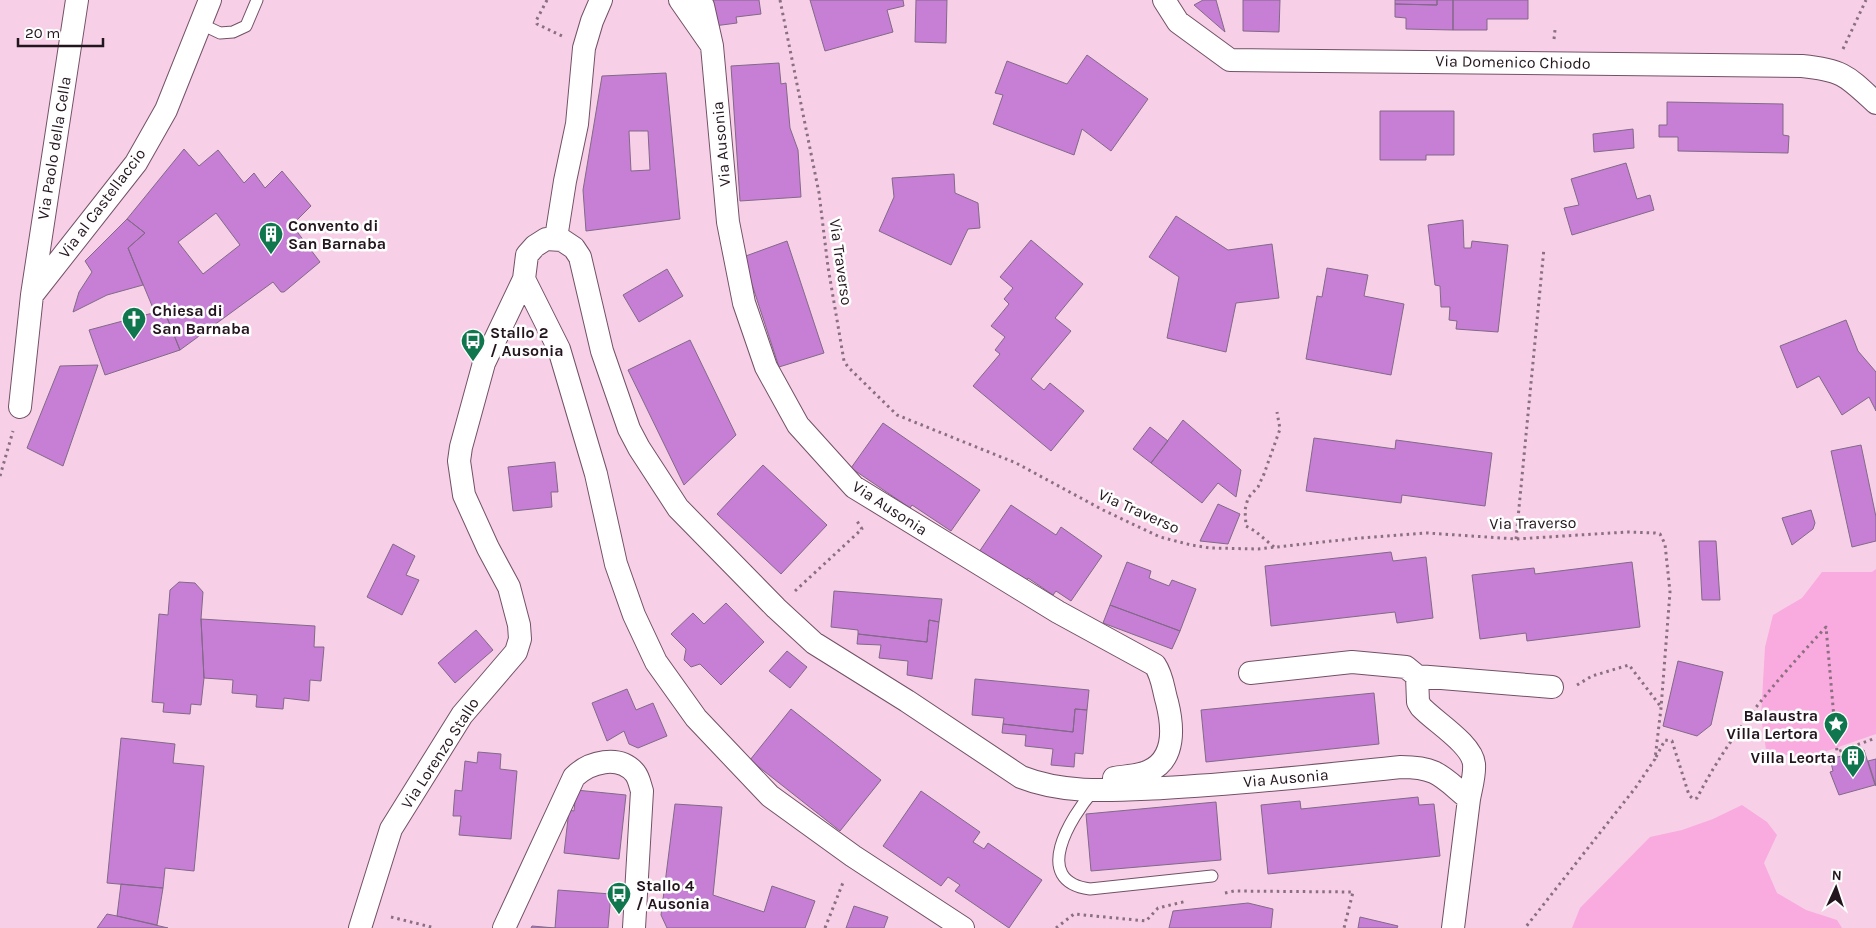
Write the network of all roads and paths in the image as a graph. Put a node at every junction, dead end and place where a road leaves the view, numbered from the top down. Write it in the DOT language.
graph roads {
  1 [pos="77,0"];
  2 [pos="210,0"];
  3 [pos="257,0"];
  4 [pos="547,0"];
  5 [pos="601,0"];
  6 [pos="680,0"];
  7 [pos="780,0"];
  8 [pos="1164,0"];
  9 [pos="1866,0"];
  10 [pos="703,6"];
  11 [pos="201,24"];
  12 [pos="563,37"];
  13 [pos="712,46"];
  14 [pos="1833,70"];
  15 [pos="1876,103"];
  16 [pos="556,238"];
  17 [pos="1544,248"];
  18 [pos="524,280"];
  19 [pos="32,295"];
  20 [pos="20,407"];
  21 [pos="1277,412"];
  22 [pos="0,476"];
  23 [pos="854,487"];
  24 [pos="1516,539"];
  25 [pos="1274,547"];
  26 [pos="776,608"];
  27 [pos="1250,672"];
  28 [pos="1417,676"];
  29 [pos="1552,688"];
  30 [pos="1661,708"];
  31 [pos="1876,738"];
  32 [pos="1655,759"];
  33 [pos="1093,791"];
  34 [pos="1469,799"];
  35 [pos="853,856"];
  36 [pos="1212,876"];
  37 [pos="1224,893"];
  38 [pos="1196,899"];
  39 [pos="386,916"];
  40 [pos="360,928"];
  41 [pos="434,928"];
  42 [pos="504,928"];
  43 [pos="634,928"];
  44 [pos="825,928"];
  45 [pos="963,928"];
  46 [pos="1056,928"];
  47 [pos="1344,928"];
  48 [pos="1453,928"];
  49 [pos="1525,928"];
  1 -- 19 [label="street, Via Paolo della Cella"];
  2 -- 11 [label="street, Via al Castellaccio"];
  3 -- 11 [label="lane"];
  4 -- 12 [label="path"];
  5 -- 16 [label="street"];
  6 -- 13 [label="street, Via Ausonia"];
  7 -- 25 [label="path, Via Traverso"];
  8 -- 14 [label="street, Via Domenico Chiodo"];
  9 -- 14 [label="path"];
  10 -- 13 [label="street, Via Ausonia"];
  11 -- 19 [label="street, Via al Castellaccio"];
  13 -- 23 [label="street, Via Ausonia"];
  14 -- 15 [label="street, Via Domenico Chiodo"];
  16 -- 18 [label="street"];
  16 -- 26 [label="street, Via Ausonia"];
  17 -- 24 [label="path"];
  18 -- 35 [label="street"];
  18 -- 40 [label="street, Via Lorenzo Stallo"];
  19 -- 20 [label="street, Via Paolo della Cella"];
  20 -- 22 [label="path"];
  21 -- 25 [label="path"];
  23 -- 26 [label="path"];
  23 -- 33 [label="street, Via Ausonia"];
  24 -- 25 [label="path, Via Traverso"];
  24 -- 30 [label="path, Via Traverso"];
  26 -- 33 [label="street, Via Ausonia"];
  27 -- 28 [label="street"];
  28 -- 29 [label="street"];
  28 -- 34 [label="street"];
  29 -- 30 [label="path"];
  30 -- 32 [label="path, Via Traverso"];
  31 -- 32 [label="path"];
  32 -- 49 [label="path, Via Traverso"];
  33 -- 34 [label="street, Via Ausonia"];
  33 -- 36 [label="lane"];
  34 -- 48 [label="street"];
  35 -- 44 [label="path"];
  35 -- 45 [label="street"];
  37 -- 47 [label="path"];
  38 -- 46 [label="path"];
  39 -- 41 [label="path"];
  42 -- 43 [label="street"];
}
